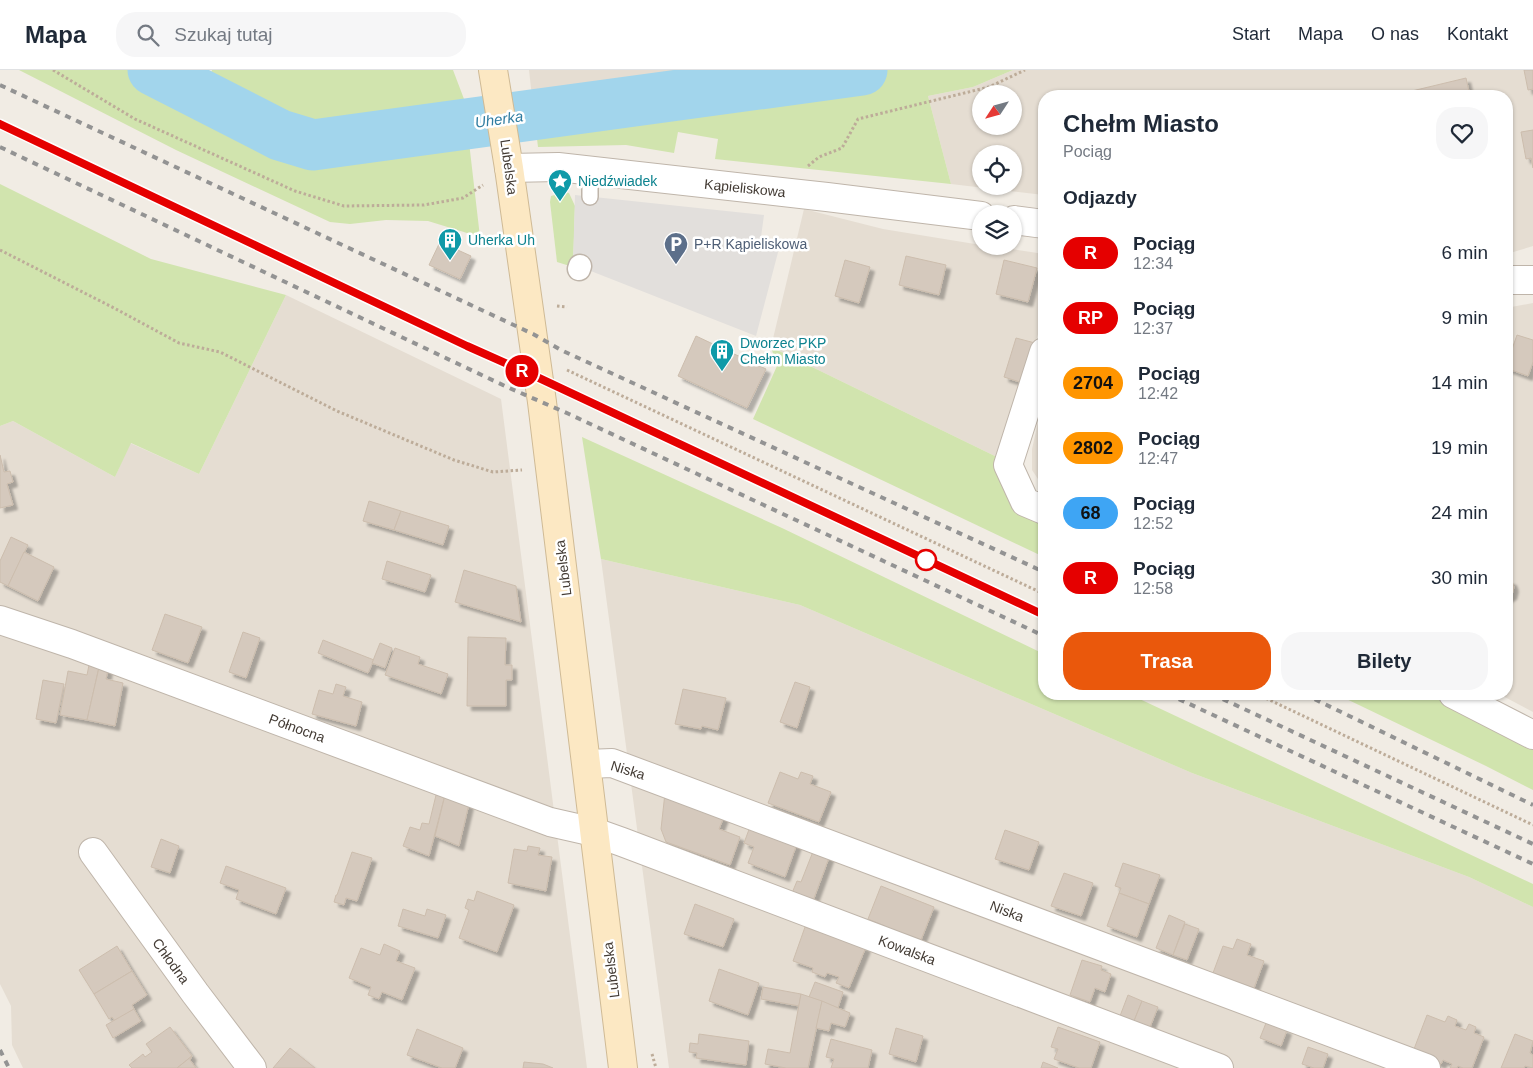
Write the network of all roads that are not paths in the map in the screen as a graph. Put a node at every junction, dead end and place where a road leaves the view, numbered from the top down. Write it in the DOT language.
graph roads {
  1 [pos="495,81"];
  2 [pos="507,157"];
  3 [pos="972,215"];
  4 [pos="1022,221"];
  5 [pos="1038,223"];
  6 [pos="1513,280"];
  7 [pos="1533,280"];
  8 [pos="1038,371"];
  9 [pos="1038,507"];
  10 [pos="0,620"];
  11 [pos="1465,700"];
  12 [pos="1533,735"];
  13 [pos="586,764"];
  14 [pos="594,832"];
  15 [pos="93,852"];
  16 [pos="252,1068"];
  17 [pos="623,1068"];
  18 [pos="1218,1068"];
  19 [pos="1426,1068"];
  1 -- 2 [label="main road, Lubelska"];
  2 -- 3 [label="street, Kąpieliskowa"];
  2 -- 13 [label="main road, Lubelska"];
  4 -- 5 [label="street"];
  6 -- 7 [label="street"];
  8 -- 9 [label="street"];
  10 -- 14 [label="street, Północna"];
  11 -- 12 [label="street"];
  13 -- 14 [label="main road, Lubelska"];
  13 -- 19 [label="street, Niska"];
  14 -- 17 [label="main road, Lubelska"];
  14 -- 18 [label="street, Kowalska"];
  15 -- 16 [label="street, Chłodna"];
}
